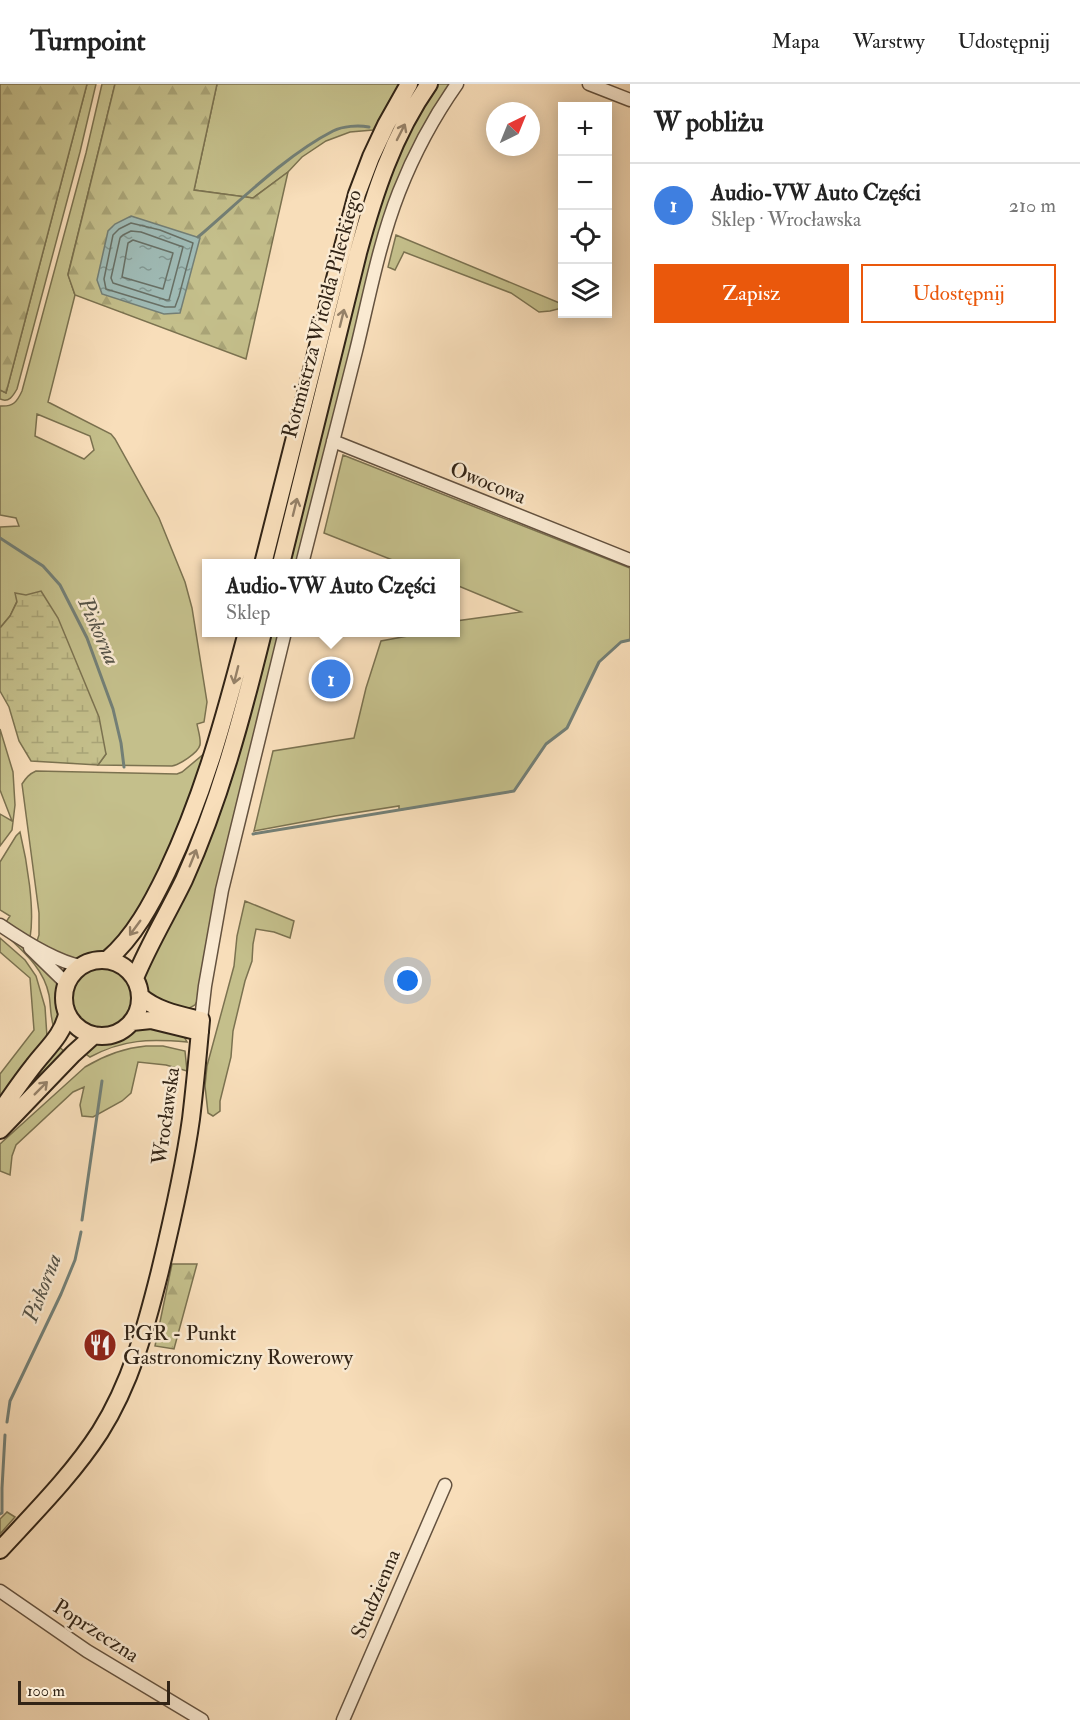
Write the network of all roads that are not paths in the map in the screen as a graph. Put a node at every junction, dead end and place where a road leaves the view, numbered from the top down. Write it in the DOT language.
graph roads {
  1 [pos="409,84"];
  2 [pos="429,84"];
  3 [pos="457,84"];
  4 [pos="589,84"];
  5 [pos="630,100"];
  6 [pos="333,441"];
  7 [pos="264,559"];
  8 [pos="282,559"];
  9 [pos="303,559"];
  10 [pos="630,560"];
  11 [pos="246,637"];
  12 [pos="262,637"];
  13 [pos="284,637"];
  14 [pos="0,925"];
  15 [pos="21,939"];
  16 [pos="108,959"];
  17 [pos="80,966"];
  18 [pos="135,978"];
  19 [pos="66,984"];
  20 [pos="140,996"];
  21 [pos="67,1014"];
  22 [pos="132,1022"];
  23 [pos="200,1026"];
  24 [pos="94,1035"];
  25 [pos="0,1112"];
  26 [pos="0,1130"];
  27 [pos="445,1485"];
  28 [pos="0,1550"];
  29 [pos="0,1592"];
  30 [pos="202,1720"];
  31 [pos="343,1720"];
  1 -- 7 [label="main road, Rotmistrza Witolda Pileckiego"];
  8 -- 2 [label="main road, Rotmistrza Witolda Pileckiego, one-way"];
  3 -- 6 [label="street"];
  4 -- 5 [label="street"];
  6 -- 9 [label="street"];
  6 -- 10 [label="street, Owocowa"];
  11 -- 16 [label="main road, one-way"];
  18 -- 12 [label="main road, one-way"];
  13 -- 23 [label="street, Wrocławska"];
  14 -- 15 [label="street"];
  15 -- 17 [label="street"];
  15 -- 19 [label="street"];
  16 -- 17 [label="main road"];
  16 -- 18 [label="main road"];
  17 -- 19 [label="main road"];
  18 -- 20 [label="main road"];
  19 -- 21 [label="main road"];
  20 -- 22 [label="main road"];
  20 -- 23 [label="main road"];
  21 -- 24 [label="main road"];
  21 -- 25 [label="main road"];
  22 -- 23 [label="main road"];
  22 -- 24 [label="main road"];
  23 -- 28 [label="main road, Wrocławska"];
  26 -- 24 [label="main road, one-way"];
  27 -- 31 [label="street, Studzienna"];
  29 -- 30 [label="street, Poprzeczna"];
}
